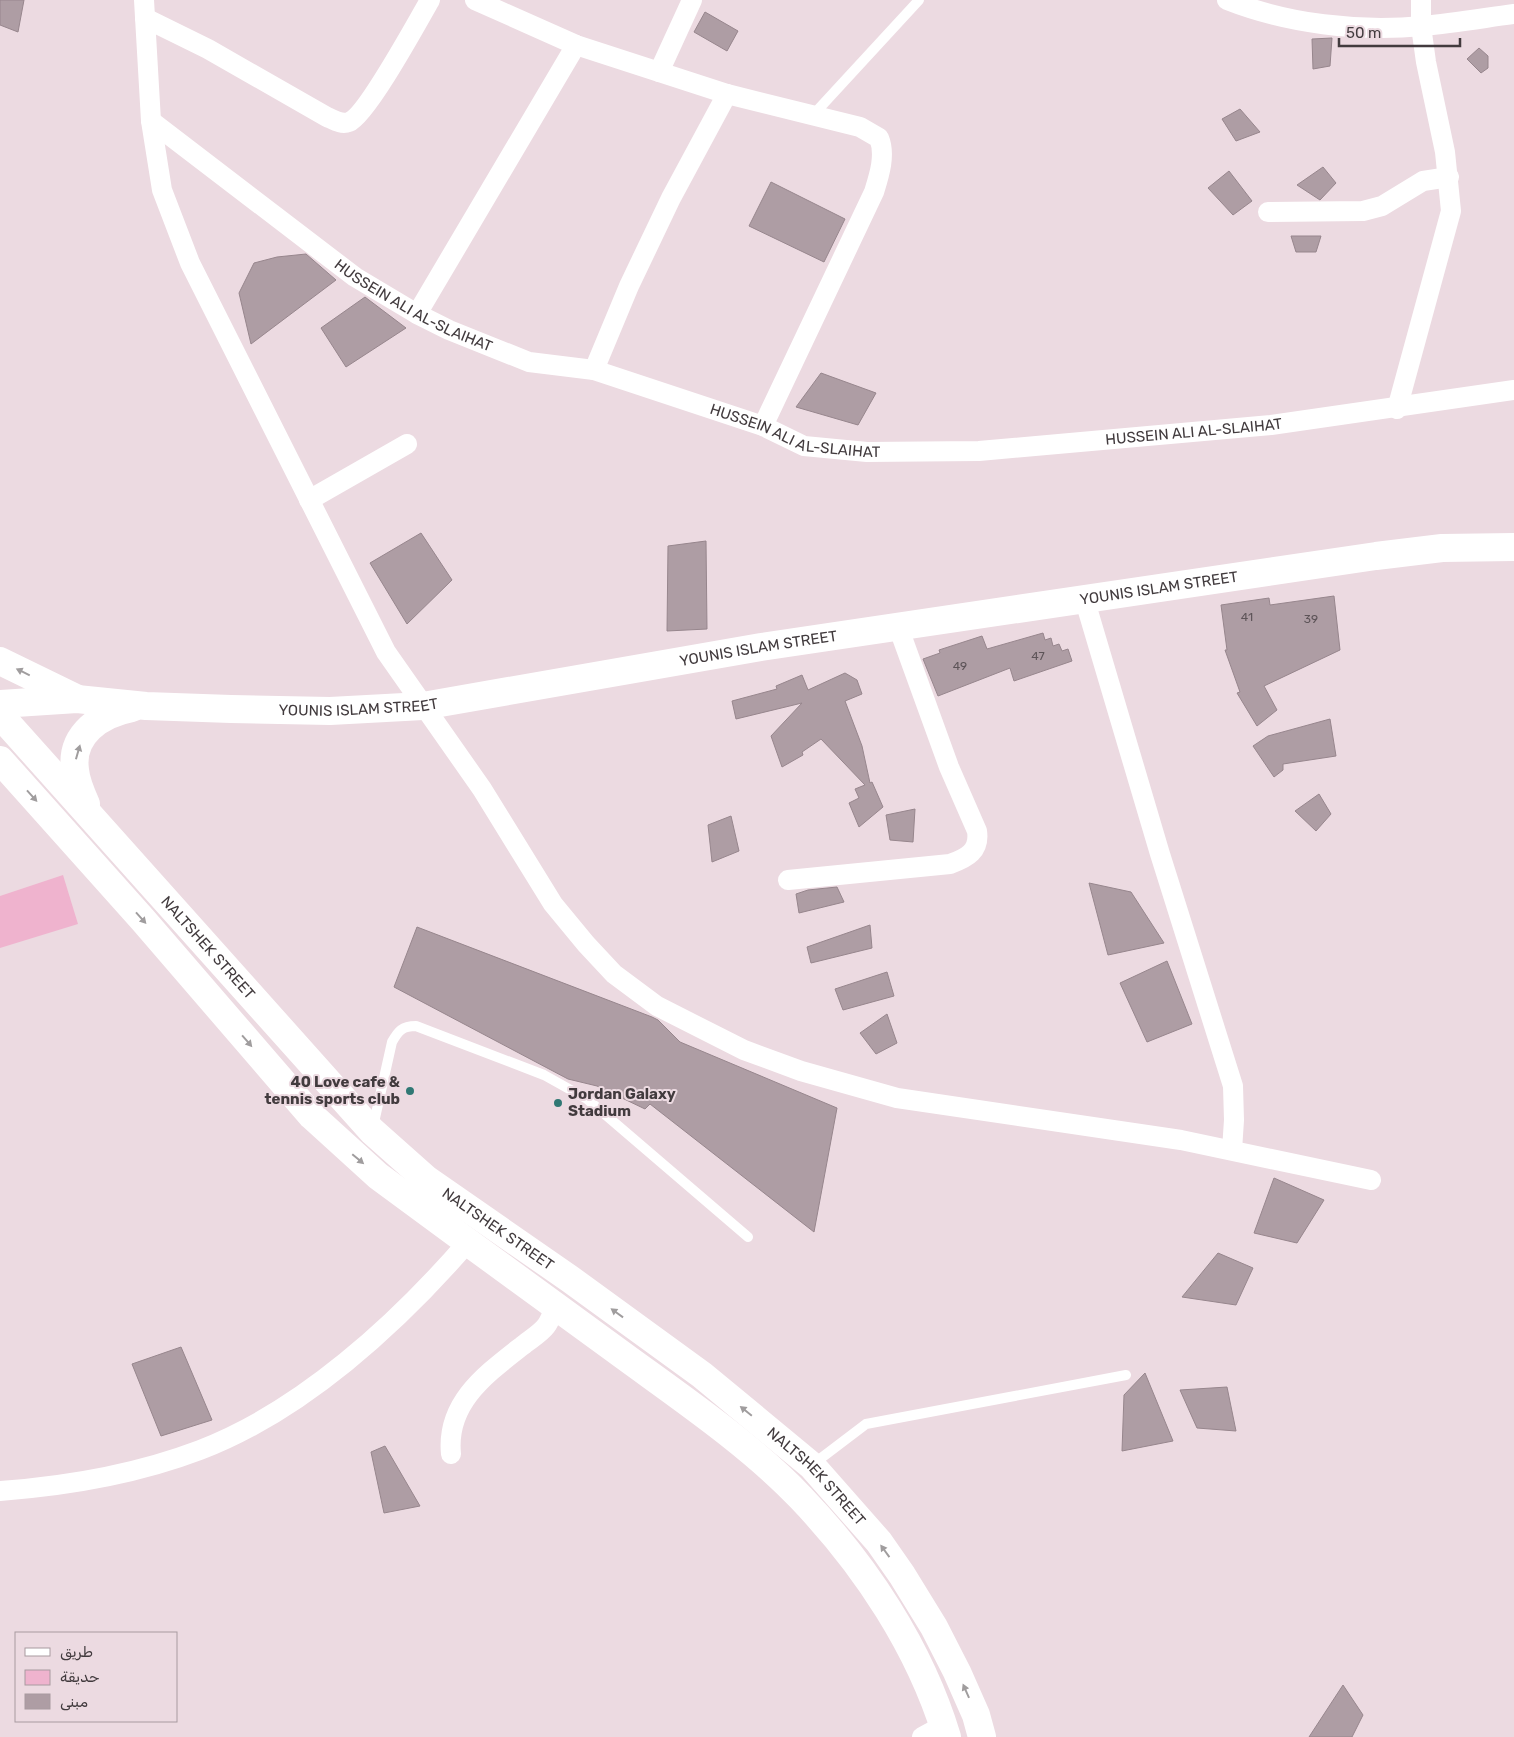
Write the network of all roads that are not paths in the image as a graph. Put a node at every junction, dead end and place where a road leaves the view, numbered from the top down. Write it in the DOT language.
graph roads {
  1 [pos="430,0"];
  2 [pos="475,0"];
  3 [pos="692,0"];
  4 [pos="919,0"];
  5 [pos="1227,0"];
  6 [pos="1421,0"];
  7 [pos="144,9"];
  8 [pos="1514,14"];
  9 [pos="1421,26"];
  10 [pos="576,45"];
  11 [pos="659,72"];
  12 [pos="728,94"];
  13 [pos="814,114"];
  14 [pos="151,120"];
  15 [pos="1449,177"];
  16 [pos="1268,212"];
  17 [pos="417,314"];
  18 [pos="594,370"];
  19 [pos="1514,390"];
  20 [pos="1397,408"];
  21 [pos="763,426"];
  22 [pos="407,444"];
  23 [pos="309,500"];
  24 [pos="1514,547"];
  25 [pos="1085,601"];
  26 [pos="899,628"];
  27 [pos="0,661"];
  28 [pos="77,699"];
  29 [pos="0,704"];
  30 [pos="146,706"];
  31 [pos="423,706"];
  32 [pos="0,716"];
  33 [pos="0,760"];
  34 [pos="90,815"];
  35 [pos="788,880"];
  36 [pos="372,1130"];
  37 [pos="1232,1150"];
  38 [pos="1371,1180"];
  39 [pos="748,1237"];
  40 [pos="468,1242"];
  41 [pos="556,1305"];
  42 [pos="1126,1375"];
  43 [pos="451,1454"];
  44 [pos="812,1466"];
  45 [pos="0,1491"];
  46 [pos="938,1733"];
  47 [pos="982,1737"];
  1 -- 7 [label="street"];
  2 -- 10 [label="street"];
  3 -- 11 [label="street"];
  4 -- 13 [label="lane"];
  5 -- 9 [label="street"];
  6 -- 9 [label="street"];
  7 -- 14 [label="street"];
  8 -- 9 [label="street"];
  9 -- 15 [label="street"];
  10 -- 11 [label="street"];
  10 -- 17 [label="street"];
  11 -- 12 [label="street"];
  12 -- 13 [label="street"];
  12 -- 18 [label="street"];
  13 -- 21 [label="street"];
  14 -- 17 [label="street, HUSSEIN ALI AL-SLAIHAT"];
  14 -- 23 [label="street"];
  15 -- 16 [label="street"];
  15 -- 20 [label="street"];
  17 -- 18 [label="street, HUSSEIN ALI AL-SLAIHAT"];
  18 -- 21 [label="street, HUSSEIN ALI AL-SLAIHAT"];
  19 -- 20 [label="street, HUSSEIN ALI AL-SLAIHAT"];
  20 -- 21 [label="street, HUSSEIN ALI AL-SLAIHAT"];
  22 -- 23 [label="street"];
  23 -- 31 [label="street"];
  24 -- 25 [label="main road, YOUNIS ISLAM STREET"];
  25 -- 26 [label="main road, YOUNIS ISLAM STREET"];
  25 -- 37 [label="street"];
  26 -- 31 [label="main road, YOUNIS ISLAM STREET"];
  26 -- 35 [label="street"];
  28 -- 27 [label="main road, one-way"];
  28 -- 29 [label="main road, YOUNIS ISLAM STREET"];
  28 -- 30 [label="main road, YOUNIS ISLAM STREET"];
  30 -- 31 [label="main road, YOUNIS ISLAM STREET"];
  34 -- 30 [label="main road, one-way"];
  31 -- 37 [label="street"];
  32 -- 34 [label="main road, NALTSHEK STREET"];
  33 -- 40 [label="main road, NALTSHEK STREET, one-way"];
  34 -- 36 [label="main road, NALTSHEK STREET"];
  36 -- 39 [label="lane"];
  44 -- 36 [label="main road, NALTSHEK STREET, one-way"];
  37 -- 38 [label="street"];
  40 -- 41 [label="main road, NALTSHEK STREET"];
  40 -- 45 [label="street"];
  41 -- 43 [label="street"];
  41 -- 46 [label="main road, NALTSHEK STREET"];
  42 -- 44 [label="lane"];
  47 -- 44 [label="main road, NALTSHEK STREET, one-way"];
}
